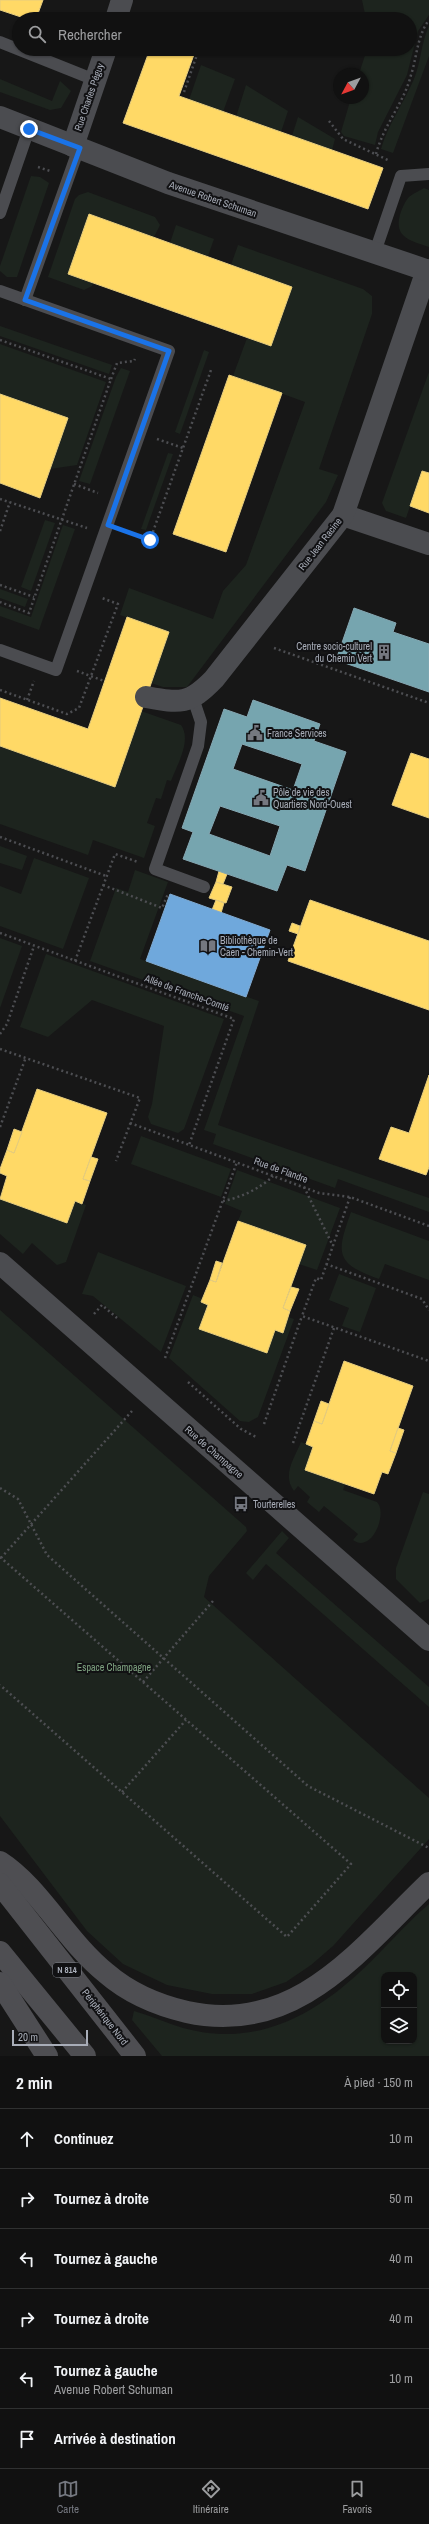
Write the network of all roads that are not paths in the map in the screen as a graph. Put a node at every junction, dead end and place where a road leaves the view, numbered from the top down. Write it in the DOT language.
graph roads {
  1 [pos="122,0"];
  2 [pos="118,12"];
  3 [pos="0,42"];
  4 [pos="12,47"];
  5 [pos="35,56"];
  6 [pos="104,56"];
  7 [pos="95,80"];
  8 [pos="0,117"];
  9 [pos="29,129"];
  10 [pos="76,147"];
  11 [pos="429,174"];
  12 [pos="0,213"];
  13 [pos="375,252"];
  14 [pos="428,270"];
  15 [pos="0,291"];
  16 [pos="25,300"];
  17 [pos="344,515"];
  18 [pos="429,544"];
  19 [pos="0,650"];
  20 [pos="146,697"];
  21 [pos="193,698"];
  22 [pos="204,887"];
  23 [pos="0,1263"];
  24 [pos="429,1640"];
  25 [pos="0,1862"];
  26 [pos="429,1883"];
  27 [pos="0,1884"];
  28 [pos="0,1952"];
  29 [pos="0,1983"];
  30 [pos="47,2056"];
  31 [pos="85,2056"];
  32 [pos="135,2056"];
  1 -- 2 [label="street"];
  3 -- 4 [label="lane"];
  5 -- 7 [label="lane"];
  6 -- 7 [label="street, Rue Charles Péguy"];
  7 -- 10 [label="street, Rue Charles Péguy"];
  8 -- 9 [label="street, Avenue Robert Schuman"];
  9 -- 10 [label="street, Avenue Robert Schuman"];
  9 -- 12 [label="lane"];
  10 -- 13 [label="street, Avenue Robert Schuman"];
  10 -- 16 [label="lane"];
  11 -- 13 [label="lane"];
  13 -- 14 [label="street, Avenue Robert Schuman"];
  14 -- 17 [label="street, Rue Jean Racine"];
  15 -- 16 [label="lane"];
  16 -- 19 [label="lane"];
  17 -- 18 [label="street"];
  17 -- 21 [label="street, Rue Jean Racine"];
  20 -- 21 [label="street"];
  21 -- 22 [label="lane"];
  23 -- 24 [label="street, Rue de Champagne"];
  25 -- 26 [label="highway"];
  27 -- 32 [label="highway, Périphérique Nord / N 814"];
  28 -- 31 [label="highway"];
  29 -- 30 [label="highway"];
}
